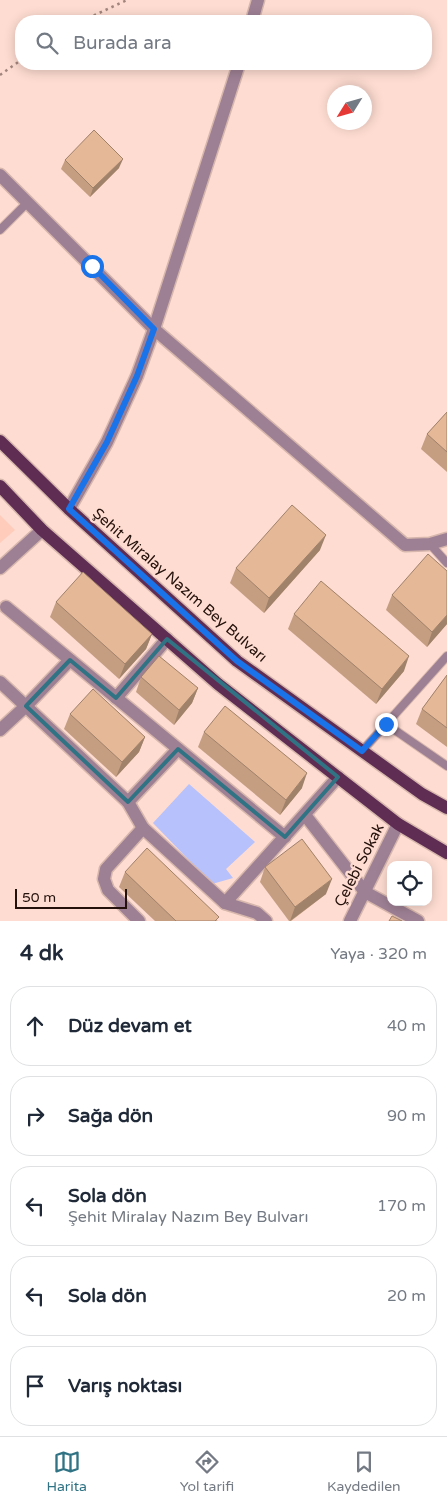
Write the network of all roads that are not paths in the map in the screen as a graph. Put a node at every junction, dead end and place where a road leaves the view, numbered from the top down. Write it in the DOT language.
graph roads {
  1 [pos="258,0"];
  2 [pos="254,15"];
  3 [pos="237,70"];
  4 [pos="0,176"];
  5 [pos="27,203"];
  6 [pos="0,230"];
  7 [pos="154,329"];
  8 [pos="0,441"];
  9 [pos="0,486"];
  10 [pos="69,509"];
  11 [pos="42,530"];
  12 [pos="447,539"];
  13 [pos="430,544"];
  14 [pos="447,563"];
  15 [pos="0,568"];
  16 [pos="6,607"];
  17 [pos="167,639"];
  18 [pos="70,660"];
  19 [pos="445,661"];
  20 [pos="0,682"];
  21 [pos="116,698"];
  22 [pos="26,706"];
  23 [pos="386,724"];
  24 [pos="0,730"];
  25 [pos="178,749"];
  26 [pos="362,751"];
  27 [pos="447,766"];
  28 [pos="338,778"];
  29 [pos="128,802"];
  30 [pos="447,808"];
  31 [pos="306,814"];
  32 [pos="398,824"];
  33 [pos="143,828"];
  34 [pos="285,838"];
  35 [pos="447,852"];
  36 [pos="365,892"];
  37 [pos="225,903"];
  38 [pos="257,918"];
  39 [pos="140,921"];
  40 [pos="350,921"];
  41 [pos="418,921"];
  1 -- 2 [label="street"];
  3 -- 7 [label="street"];
  4 -- 5 [label="street"];
  5 -- 6 [label="lane"];
  5 -- 7 [label="street"];
  7 -- 10 [label="street"];
  7 -- 13 [label="street"];
  8 -- 10 [label="main road, Şehit Miralay Nazım Bey Bulvarı"];
  9 -- 11 [label="main road"];
  10 -- 26 [label="main road, Şehit Miralay Nazım Bey Bulvarı"];
  11 -- 15 [label="street"];
  11 -- 17 [label="main road"];
  12 -- 13 [label="street"];
  13 -- 14 [label="lane"];
  16 -- 18 [label="street"];
  17 -- 21 [label="street"];
  17 -- 28 [label="main road"];
  18 -- 21 [label="street"];
  18 -- 22 [label="street"];
  19 -- 23 [label="lane"];
  20 -- 22 [label="street"];
  21 -- 25 [label="street"];
  22 -- 24 [label="street"];
  22 -- 29 [label="street"];
  23 -- 26 [label="lane"];
  23 -- 27 [label="lane"];
  25 -- 29 [label="street"];
  25 -- 34 [label="street"];
  26 -- 30 [label="main road, Şehit Miralay Nazım Bey Bulvarı"];
  28 -- 31 [label="street"];
  28 -- 32 [label="main road"];
  29 -- 33 [label="street"];
  31 -- 34 [label="street"];
  31 -- 36 [label="street"];
  32 -- 35 [label="main road"];
  32 -- 36 [label="street, Çelebi Sokak"];
  33 -- 37 [label="street"];
  33 -- 39 [label="street"];
  34 -- 37 [label="street"];
  36 -- 40 [label="street, Çelebi Sokak"];
  36 -- 41 [label="street"];
  37 -- 38 [label="street"];
}
